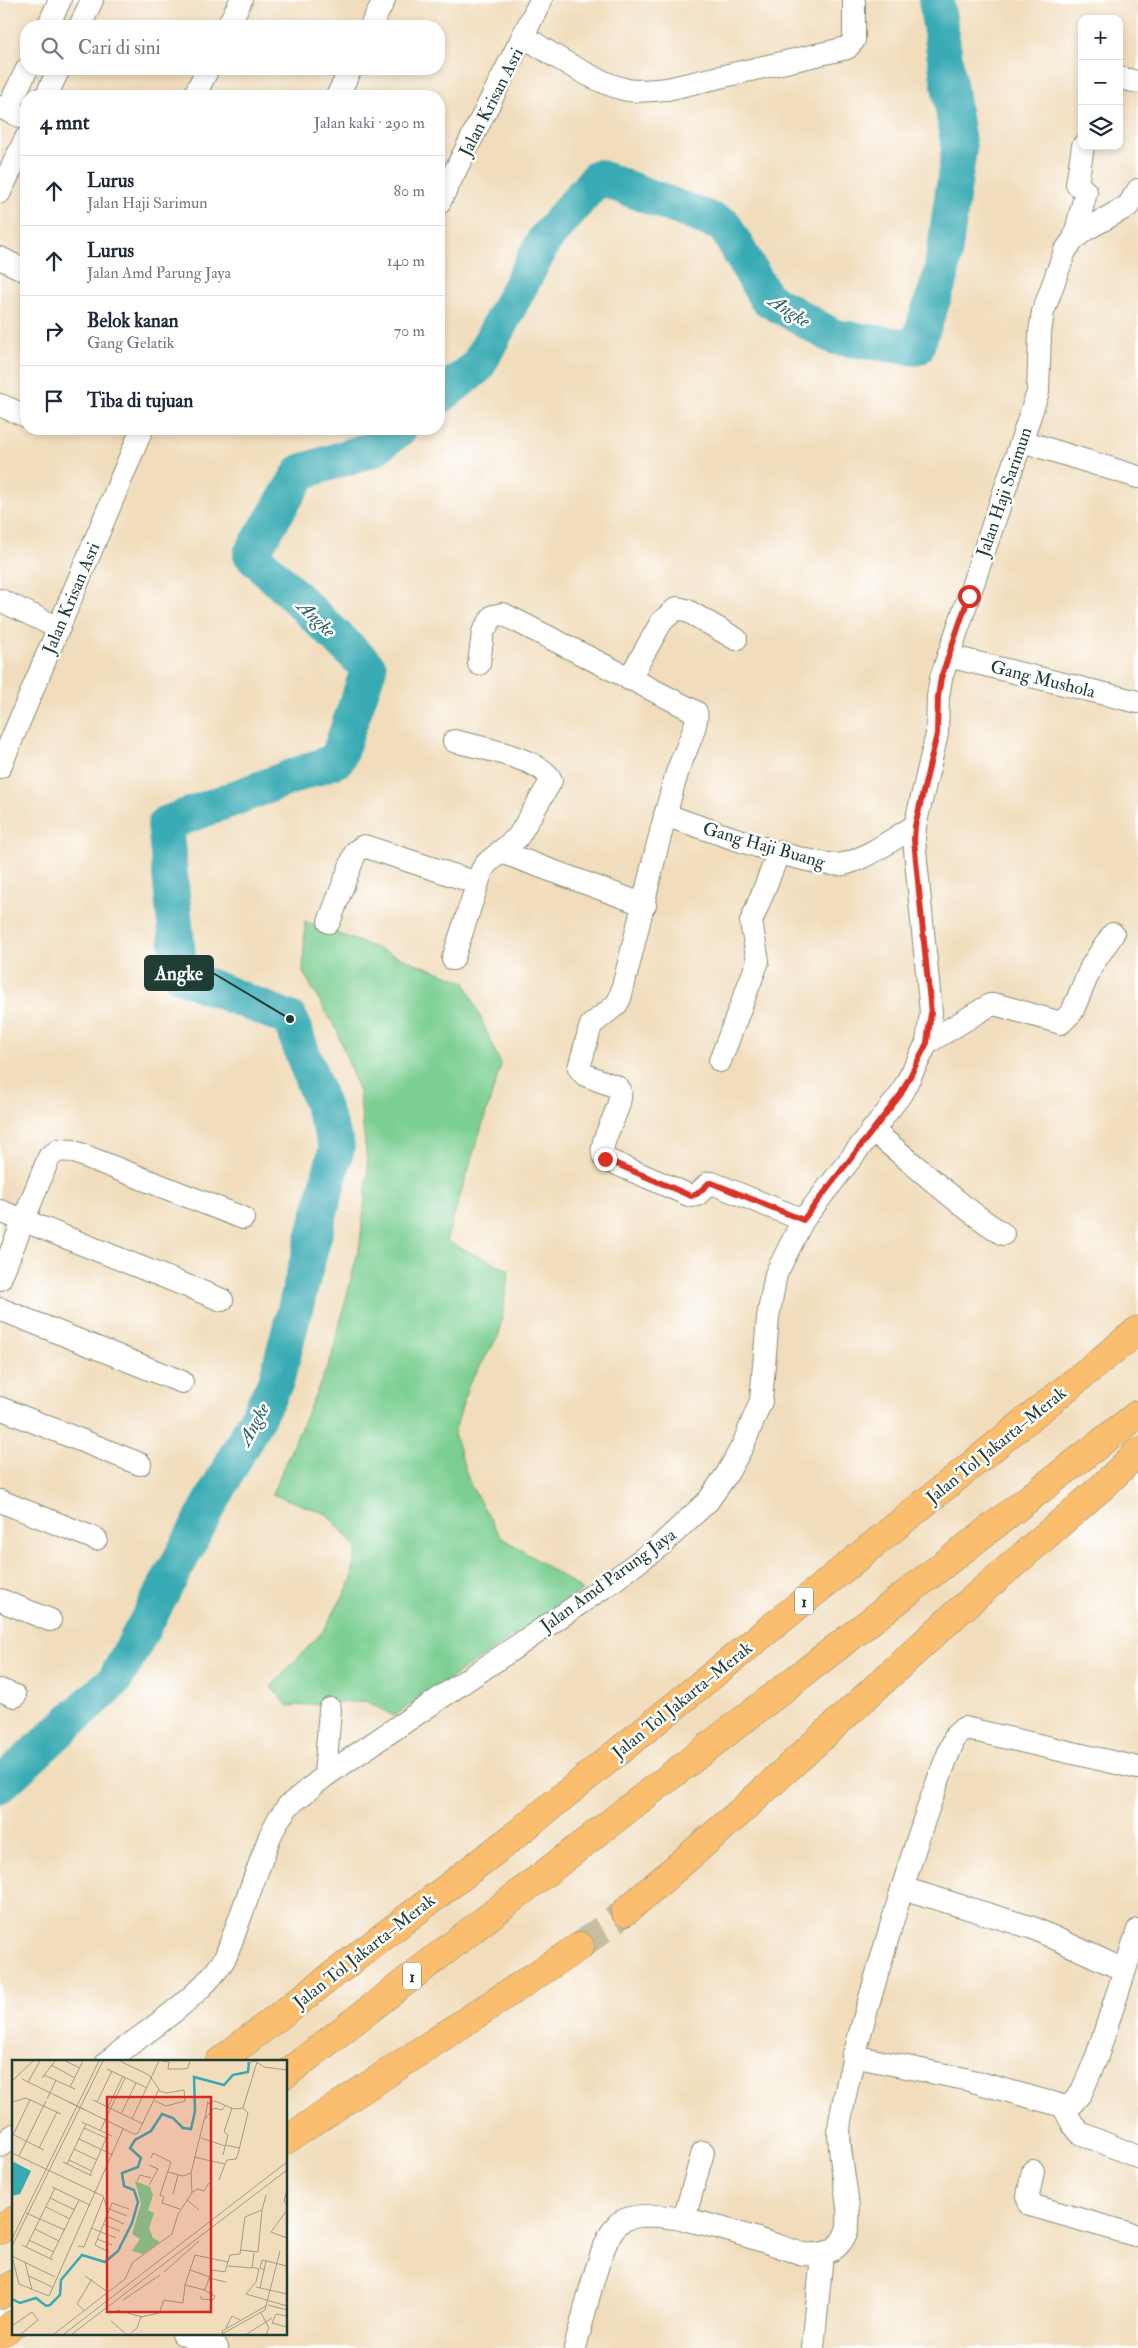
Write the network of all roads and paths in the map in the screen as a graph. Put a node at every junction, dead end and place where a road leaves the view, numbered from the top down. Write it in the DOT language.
graph roads {
  1 [pos="60,0"];
  2 [pos="92,0"];
  3 [pos="241,0"];
  4 [pos="384,0"];
  5 [pos="541,0"];
  6 [pos="854,0"];
  7 [pos="51,20"];
  8 [pos="83,20"];
  9 [pos="231,20"];
  10 [pos="375,20"];
  11 [pos="524,36"];
  12 [pos="25,75"];
  13 [pos="56,75"];
  14 [pos="205,75"];
  15 [pos="348,75"];
  16 [pos="1123,79"];
  17 [pos="1138,82"];
  18 [pos="49,90"];
  19 [pos="197,90"];
  20 [pos="340,90"];
  21 [pos="11,112"];
  22 [pos="20,150"];
  23 [pos="1082,150"];
  24 [pos="1138,190"];
  25 [pos="445,191"];
  26 [pos="0,192"];
  27 [pos="1074,240"];
  28 [pos="0,258"];
  29 [pos="20,268"];
  30 [pos="1,409"];
  31 [pos="20,414"];
  32 [pos="139,435"];
  33 [pos="1022,441"];
  34 [pos="1138,478"];
  35 [pos="0,600"];
  36 [pos="58,628"];
  37 [pos="736,638"];
  38 [pos="948,656"];
  39 [pos="479,664"];
  40 [pos="629,679"];
  41 [pos="1138,702"];
  42 [pos="454,741"];
  43 [pos="0,767"];
  44 [pos="665,815"];
  45 [pos="915,826"];
  46 [pos="501,852"];
  47 [pos="779,852"];
  48 [pos="477,883"];
  49 [pos="645,905"];
  50 [pos="329,922"];
  51 [pos="1113,934"];
  52 [pos="453,959"];
  53 [pos="927,1043"];
  54 [pos="720,1061"];
  55 [pos="872,1130"];
  56 [pos="0,1211"];
  57 [pos="243,1218"];
  58 [pos="24,1220"];
  59 [pos="803,1220"];
  60 [pos="1003,1234"];
  61 [pos="0,1278"];
  62 [pos="222,1300"];
  63 [pos="0,1310"];
  64 [pos="1138,1330"];
  65 [pos="182,1382"];
  66 [pos="0,1408"];
  67 [pos="1138,1414"];
  68 [pos="1138,1452"];
  69 [pos="140,1464"];
  70 [pos="0,1501"];
  71 [pos="96,1539"];
  72 [pos="0,1600"];
  73 [pos="50,1620"];
  74 [pos="330,1708"];
  75 [pos="1138,1768"];
  76 [pos="325,1776"];
  77 [pos="902,1888"];
  78 [pos="625,1912"];
  79 [pos="1138,1930"];
  80 [pos="580,1946"];
  81 [pos="1127,1979"];
  82 [pos="853,2056"];
  83 [pos="110,2060"];
  84 [pos="222,2060"];
  85 [pos="288,2072"];
  86 [pos="1063,2106"];
  87 [pos="288,2139"];
  88 [pos="703,2152"];
  89 [pos="1138,2157"];
  90 [pos="1033,2171"];
  91 [pos="684,2219"];
  92 [pos="12,2221"];
  93 [pos="0,2230"];
  94 [pos="1138,2236"];
  95 [pos="822,2255"];
  96 [pos="12,2286"];
  97 [pos="0,2295"];
  98 [pos="12,2325"];
  99 [pos="0,2334"];
  100 [pos="188,2336"];
  101 [pos="217,2348"];
  102 [pos="575,2348"];
  103 [pos="813,2348"];
  1 -- 7 [label="street"];
  2 -- 8 [label="street"];
  3 -- 9 [label="street"];
  4 -- 10 [label="street"];
  5 -- 11 [label="street, Jalan Krisan Asri"];
  6 -- 11 [label="street"];
  11 -- 25 [label="street, Jalan Krisan Asri"];
  12 -- 21 [label="street"];
  13 -- 18 [label="street"];
  14 -- 19 [label="street"];
  15 -- 20 [label="street"];
  16 -- 17 [label="street"];
  22 -- 26 [label="street"];
  23 -- 27 [label="street"];
  24 -- 27 [label="street, Jalan Haji Sarimun"];
  27 -- 33 [label="street, Jalan Haji Sarimun"];
  28 -- 29 [label="street"];
  30 -- 31 [label="street"];
  32 -- 36 [label="street, Jalan Krisan Asri"];
  33 -- 34 [label="street"];
  33 -- 38 [label="street, Jalan Haji Sarimun"];
  35 -- 36 [label="street"];
  36 -- 43 [label="street, Jalan Krisan Asri"];
  37 -- 40 [label="street"];
  38 -- 41 [label="street, Gang Mushola"];
  38 -- 45 [label="street, Jalan Haji Sarimun"];
  39 -- 40 [label="street"];
  40 -- 44 [label="street"];
  42 -- 46 [label="street"];
  44 -- 47 [label="street, Gang Haji Buang"];
  44 -- 49 [label="street"];
  45 -- 47 [label="street, Gang Haji Buang"];
  45 -- 53 [label="street, Jalan Amd Parung Jaya"];
  46 -- 48 [label="street"];
  46 -- 49 [label="street"];
  47 -- 54 [label="street"];
  48 -- 50 [label="street"];
  48 -- 52 [label="street"];
  49 -- 59 [label="street"];
  51 -- 53 [label="street"];
  53 -- 55 [label="street, Jalan Amd Parung Jaya"];
  55 -- 59 [label="street, Jalan Amd Parung Jaya"];
  55 -- 60 [label="street"];
  56 -- 58 [label="street"];
  57 -- 58 [label="street"];
  58 -- 61 [label="street"];
  58 -- 62 [label="street"];
  59 -- 76 [label="street, Jalan Amd Parung Jaya"];
  63 -- 65 [label="street"];
  64 -- 84 [label="highway, Jalan Tol Jakarta–Merak / 1"];
  66 -- 69 [label="street"];
  67 -- 85 [label="highway, 1"];
  68 -- 78 [label="highway"];
  70 -- 71 [label="street"];
  72 -- 73 [label="street"];
  74 -- 76 [label="street"];
  75 -- 77 [label="street"];
  76 -- 83 [label="street, Jalan Amd Parung Jaya"];
  77 -- 81 [label="street"];
  77 -- 82 [label="street"];
  79 -- 81 [label="street"];
  80 -- 87 [label="highway"];
  81 -- 86 [label="street"];
  82 -- 86 [label="street"];
  82 -- 95 [label="street"];
  86 -- 89 [label="street"];
  88 -- 91 [label="street"];
  90 -- 94 [label="street"];
  91 -- 95 [label="street"];
  91 -- 102 [label="street"];
  92 -- 93 [label="highway"];
  95 -- 103 [label="street"];
  96 -- 97 [label="highway"];
  98 -- 99 [label="highway"];
  100 -- 101 [label="street"];
}
